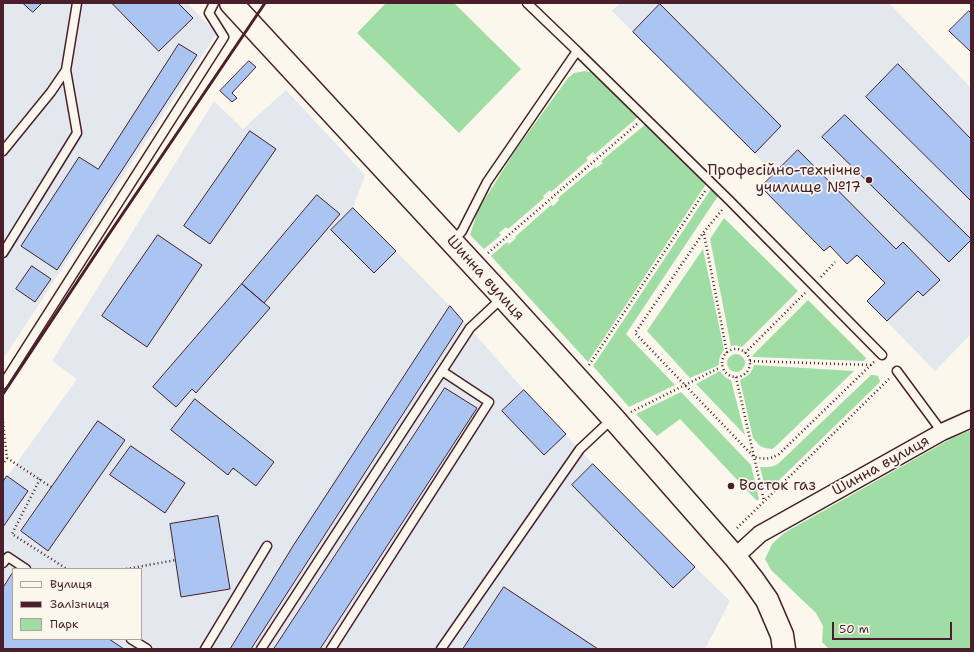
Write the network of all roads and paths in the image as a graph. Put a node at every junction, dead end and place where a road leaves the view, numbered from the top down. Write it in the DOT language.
graph roads {
  1 [pos="77,3"];
  2 [pos="214,3"];
  3 [pos="231,3"];
  4 [pos="527,3"];
  5 [pos="577,51"];
  6 [pos="66,70"];
  7 [pos="644,117"];
  8 [pos="3,151"];
  9 [pos="711,182"];
  10 [pos="729,200"];
  11 [pos="703,233"];
  12 [pos="452,241"];
  13 [pos="3,253"];
  14 [pos="485,255"];
  15 [pos="835,262"];
  16 [pos="814,285"];
  17 [pos="503,297"];
  18 [pos="727,353"];
  19 [pos="745,353"];
  20 [pos="882,355"];
  21 [pos="750,361"];
  22 [pos="871,365"];
  23 [pos="588,367"];
  24 [pos="720,368"];
  25 [pos="442,371"];
  26 [pos="897,371"];
  27 [pos="736,377"];
  28 [pos="3,384"];
  29 [pos="686,385"];
  30 [pos="621,415"];
  31 [pos="971,420"];
  32 [pos="3,422"];
  33 [pos="942,432"];
  34 [pos="754,457"];
  35 [pos="7,458"];
  36 [pos="3,464"];
  37 [pos="40,479"];
  38 [pos="51,487"];
  39 [pos="764,502"];
  40 [pos="737,528"];
  41 [pos="268,546"];
  42 [pos="735,557"];
  43 [pos="176,560"];
  44 [pos="3,563"];
  45 [pos="24,568"];
  46 [pos="65,568"];
  47 [pos="132,568"];
  48 [pos="133,640"];
  49 [pos="146,649"];
  50 [pos="206,649"];
  51 [pos="261,649"];
  52 [pos="331,649"];
  53 [pos="441,649"];
  54 [pos="784,649"];
  1 -- 6 [label="lane"];
  2 -- 28 [label="lane"];
  3 -- 12 [label="street, Шинна вулиця"];
  4 -- 5 [label="lane"];
  5 -- 7 [label="lane"];
  5 -- 12 [label="lane"];
  6 -- 8 [label="lane"];
  6 -- 13 [label="lane"];
  7 -- 9 [label="lane"];
  7 -- 14 [label="path"];
  9 -- 10 [label="lane"];
  9 -- 23 [label="path"];
  10 -- 11 [label="path"];
  10 -- 16 [label="lane"];
  11 -- 18 [label="path"];
  11 -- 29 [label="path"];
  12 -- 17 [label="street, Шинна вулиця"];
  15 -- 16 [label="path"];
  16 -- 19 [label="path"];
  16 -- 20 [label="lane"];
  17 -- 25 [label="lane"];
  17 -- 30 [label="street, Шинна вулиця"];
  18 -- 19 [label="path"];
  18 -- 27 [label="path"];
  19 -- 21 [label="path"];
  20 -- 22 [label="path"];
  21 -- 22 [label="path"];
  21 -- 27 [label="path"];
  22 -- 34 [label="path"];
  24 -- 29 [label="path"];
  25 -- 51 [label="lane"];
  25 -- 52 [label="lane"];
  26 -- 33 [label="lane"];
  26 -- 39 [label="path"];
  27 -- 34 [label="path"];
  29 -- 30 [label="path"];
  29 -- 34 [label="path"];
  30 -- 42 [label="street, Шинна вулиця"];
  30 -- 53 [label="lane"];
  31 -- 33 [label="street, Шинна вулиця"];
  32 -- 35 [label="path"];
  33 -- 42 [label="street, Шинна вулиця"];
  34 -- 39 [label="path"];
  35 -- 36 [label="path"];
  35 -- 37 [label="path"];
  37 -- 38 [label="path"];
  37 -- 46 [label="path"];
  39 -- 40 [label="path"];
  41 -- 50 [label="lane"];
  42 -- 54 [label="street, Шинна вулиця"];
  43 -- 47 [label="path"];
  44 -- 45 [label="lane"];
  48 -- 49 [label="lane"];
}
